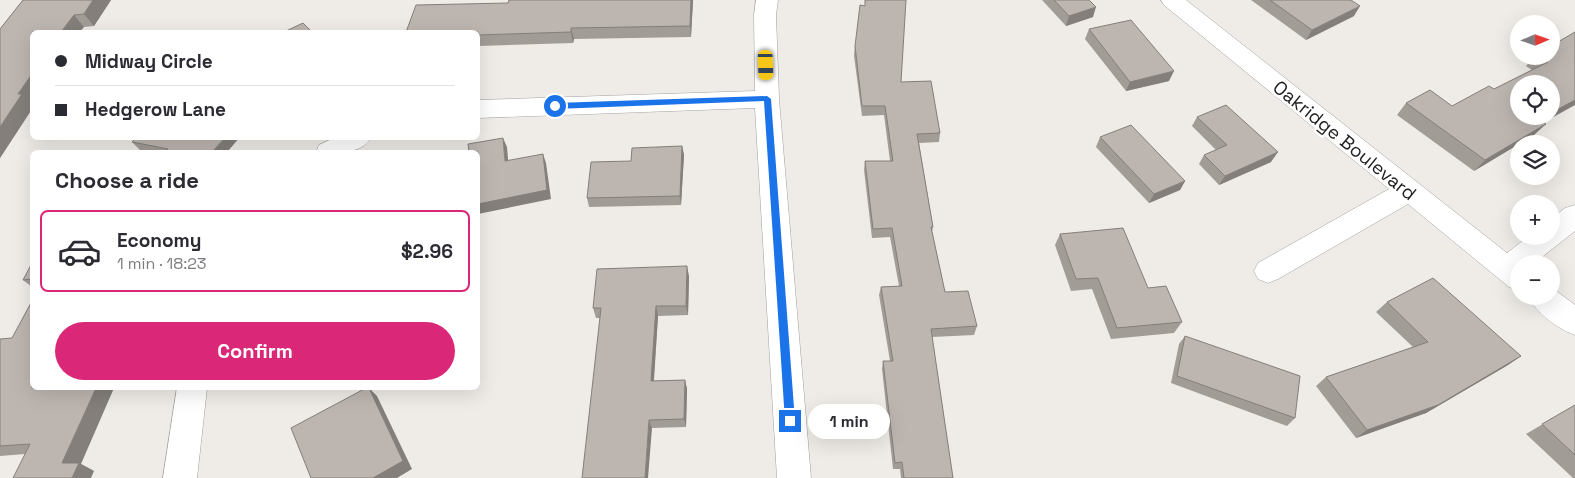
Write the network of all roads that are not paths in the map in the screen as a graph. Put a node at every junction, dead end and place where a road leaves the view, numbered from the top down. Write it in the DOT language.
graph roads {
  1 [pos="767,0"];
  2 [pos="1172,0"];
  3 [pos="767,99"];
  4 [pos="480,109"];
  5 [pos="353,140"];
  6 [pos="330,150"];
  7 [pos="1409,191"];
  8 [pos="1575,216"];
  9 [pos="1560,227"];
  10 [pos="1540,245"];
  11 [pos="1531,255"];
  12 [pos="1268,271"];
  13 [pos="1510,272"];
  14 [pos="1553,305"];
  15 [pos="1575,322"];
  16 [pos="192,390"];
  17 [pos="180,478"];
  18 [pos="794,478"];
  1 -- 3 [label="street"];
  2 -- 7 [label="street, Oakridge Boulevard"];
  3 -- 4 [label="street"];
  3 -- 18 [label="street"];
  5 -- 6 [label="street"];
  7 -- 12 [label="street"];
  7 -- 13 [label="street, Oakridge Boulevard"];
  8 -- 9 [label="street"];
  10 -- 11 [label="street"];
  14 -- 15 [label="street"];
  16 -- 17 [label="street"];
}
